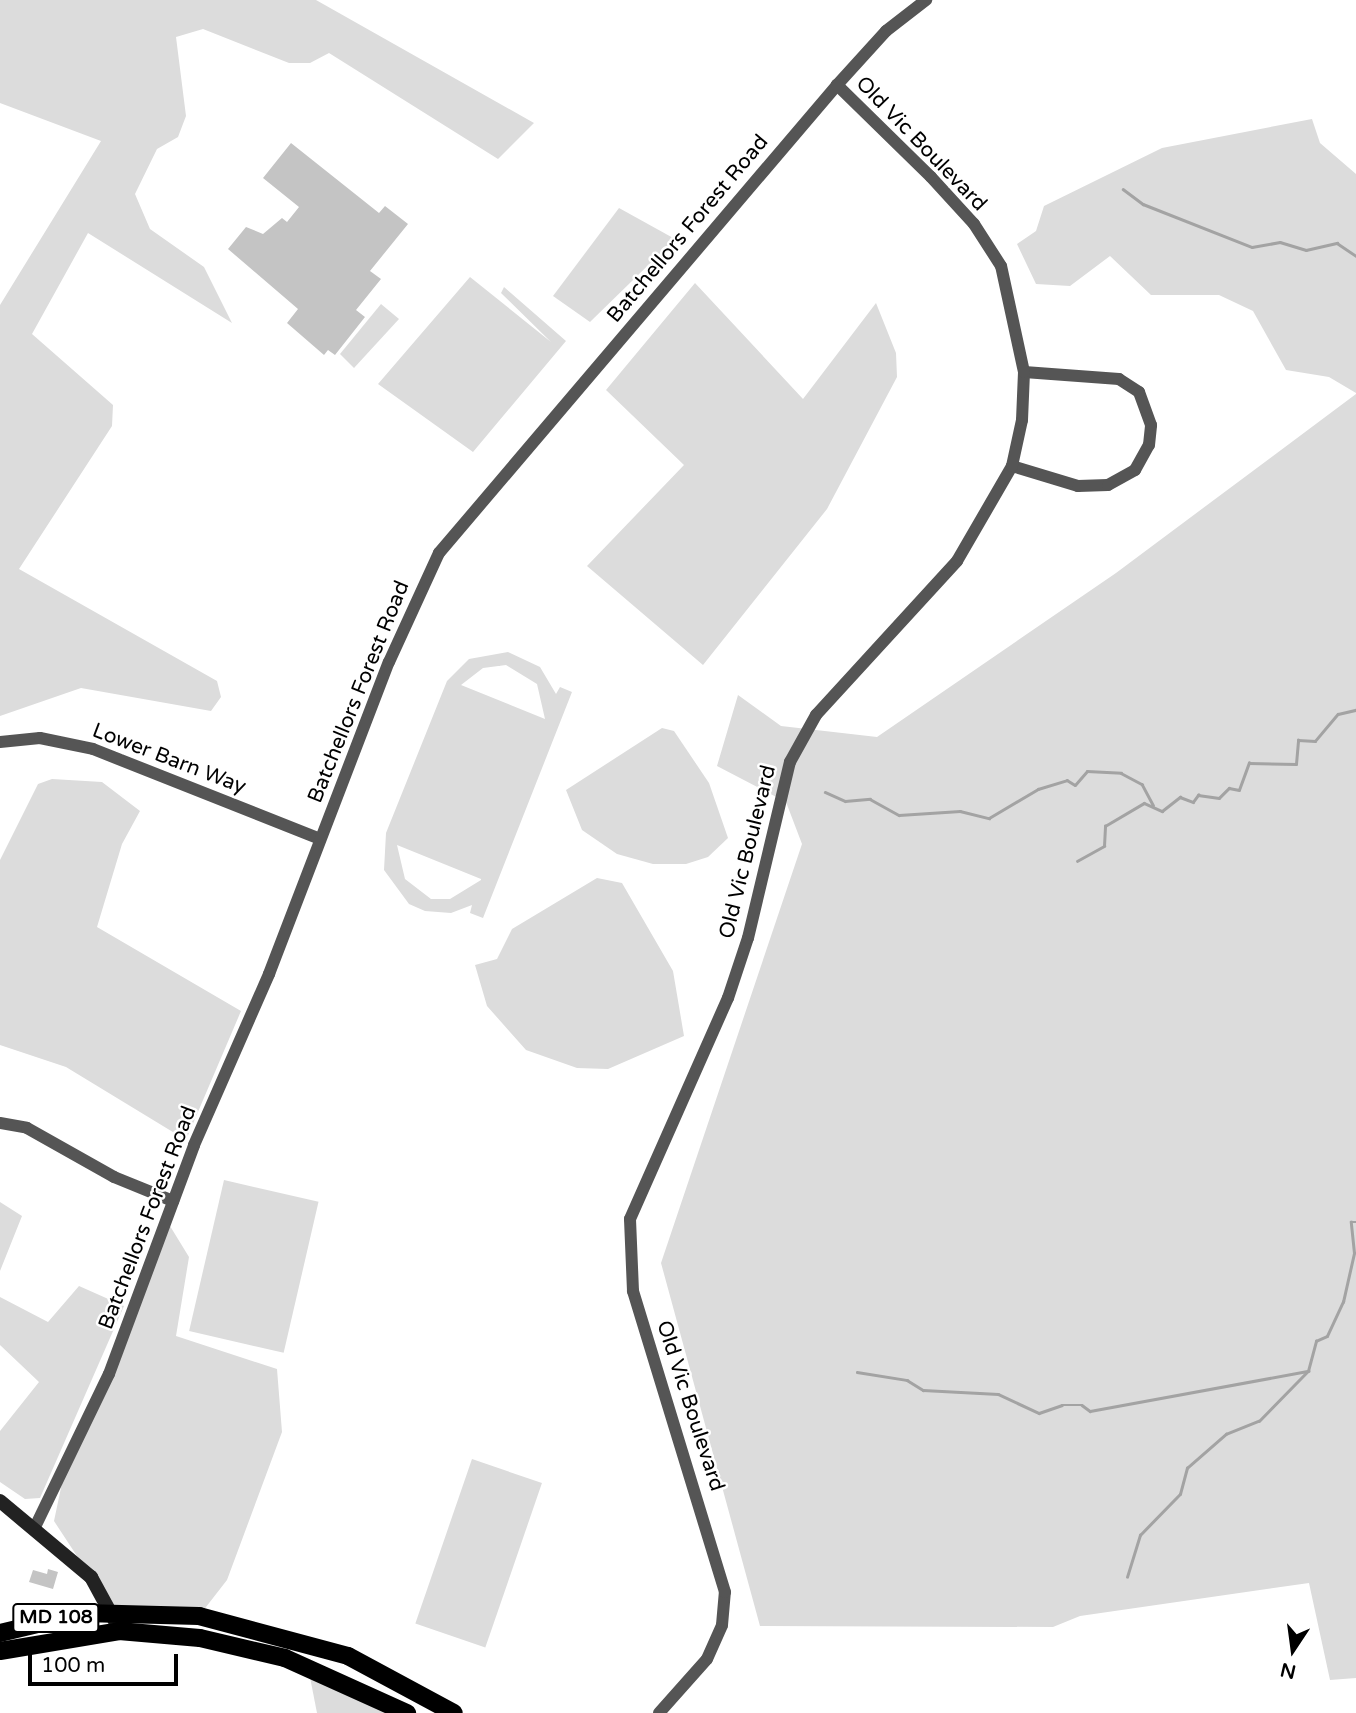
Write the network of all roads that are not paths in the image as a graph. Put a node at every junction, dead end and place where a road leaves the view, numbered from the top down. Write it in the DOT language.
graph roads {
  1 [pos="926,0"];
  2 [pos="837,85"];
  3 [pos="1024,372"];
  4 [pos="1012,466"];
  5 [pos="0,742"];
  6 [pos="320,839"];
  7 [pos="0,1123"];
  8 [pos="173,1201"];
  9 [pos="0,1501"];
  10 [pos="34,1527"];
  11 [pos="113,1611"];
  12 [pos="119,1631"];
  13 [pos="0,1633"];
  14 [pos="0,1651"];
  15 [pos="407,1713"];
  16 [pos="454,1713"];
  17 [pos="659,1713"];
  1 -- 2 [label="street, Batchellors Forest Road"];
  2 -- 3 [label="street, Old Vic Boulevard"];
  2 -- 6 [label="street, Batchellors Forest Road"];
  3 -- 4 [label="street, Old Vic Boulevard"];
  3 -- 4 [label="street"];
  4 -- 17 [label="street, Old Vic Boulevard"];
  5 -- 6 [label="street, Lower Barn Way"];
  6 -- 8 [label="street, Batchellors Forest Road"];
  7 -- 8 [label="street"];
  8 -- 10 [label="street, Batchellors Forest Road"];
  9 -- 10 [label="main road"];
  10 -- 11 [label="main road"];
  11 -- 12 [label="main road"];
  11 -- 13 [label="main road, MD 108"];
  11 -- 16 [label="main road, MD 108"];
  12 -- 14 [label="main road, MD 108"];
  12 -- 15 [label="main road, MD 108"];
}
